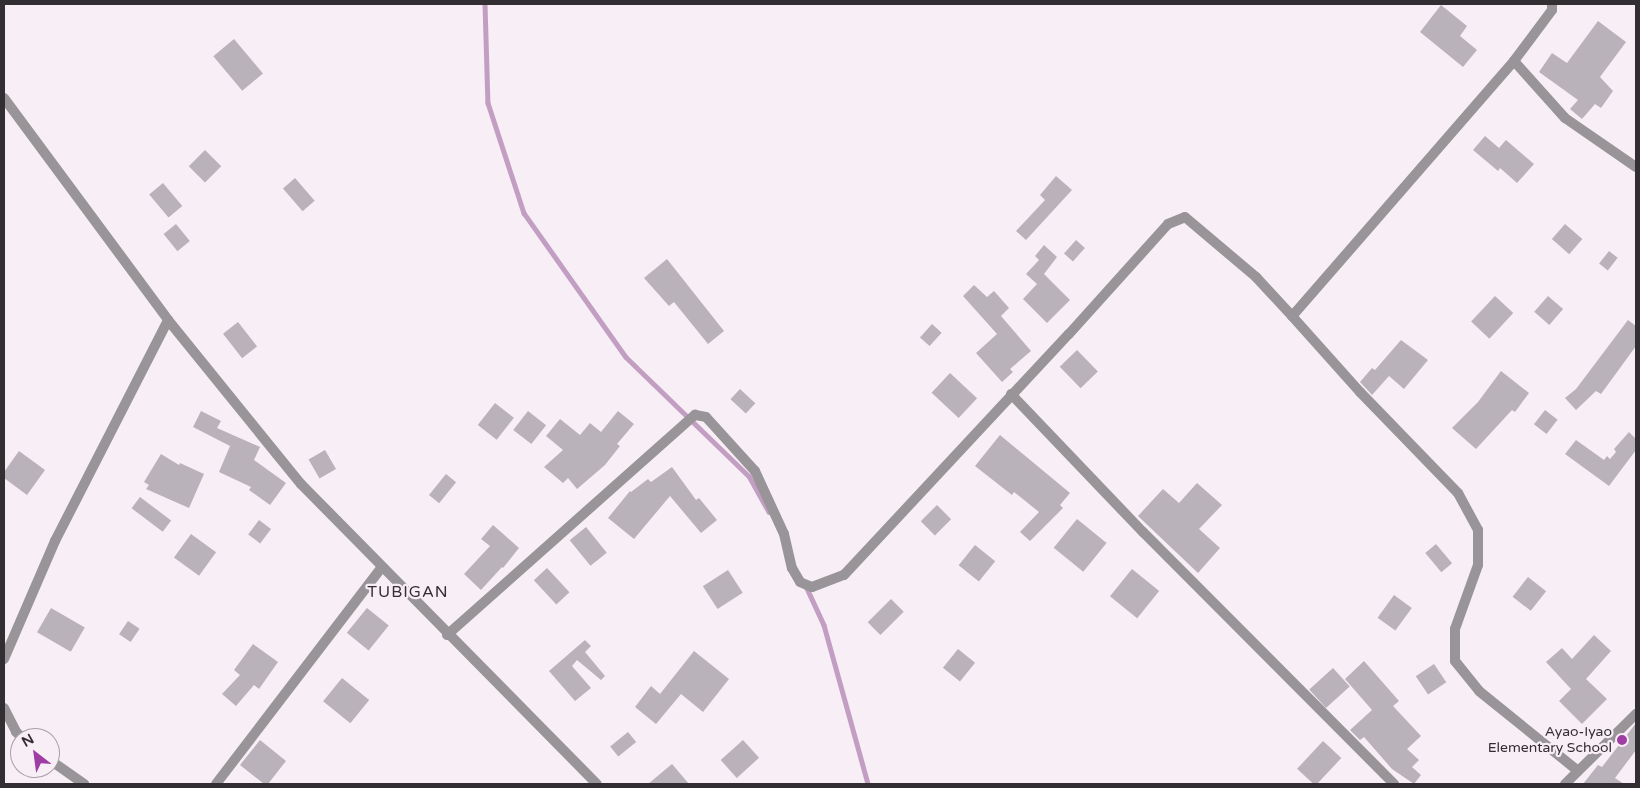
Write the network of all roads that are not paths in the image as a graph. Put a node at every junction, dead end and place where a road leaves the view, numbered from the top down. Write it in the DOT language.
graph roads {
  1 [pos="1552,4"];
  2 [pos="1514,61"];
  3 [pos="4,98"];
  4 [pos="1636,166"];
  5 [pos="1292,316"];
  6 [pos="168,320"];
  7 [pos="1011,394"];
  8 [pos="382,566"];
  9 [pos="447,634"];
  10 [pos="4,659"];
  11 [pos="4,708"];
  12 [pos="1636,714"];
  13 [pos="14,728"];
  14 [pos="60,767"];
  15 [pos="1578,771"];
  16 [pos="84,784"];
  17 [pos="216,784"];
  18 [pos="597,784"];
  19 [pos="1394,784"];
  20 [pos="1565,784"];
  1 -- 2 [label="street"];
  2 -- 4 [label="street"];
  2 -- 5 [label="street"];
  3 -- 6 [label="street"];
  5 -- 7 [label="street"];
  5 -- 15 [label="street"];
  6 -- 8 [label="street"];
  6 -- 10 [label="street"];
  7 -- 9 [label="street"];
  7 -- 19 [label="street"];
  8 -- 9 [label="street"];
  8 -- 17 [label="street"];
  9 -- 18 [label="street"];
  11 -- 13 [label="street"];
  12 -- 15 [label="street"];
  14 -- 16 [label="street"];
  15 -- 20 [label="street"];
}
